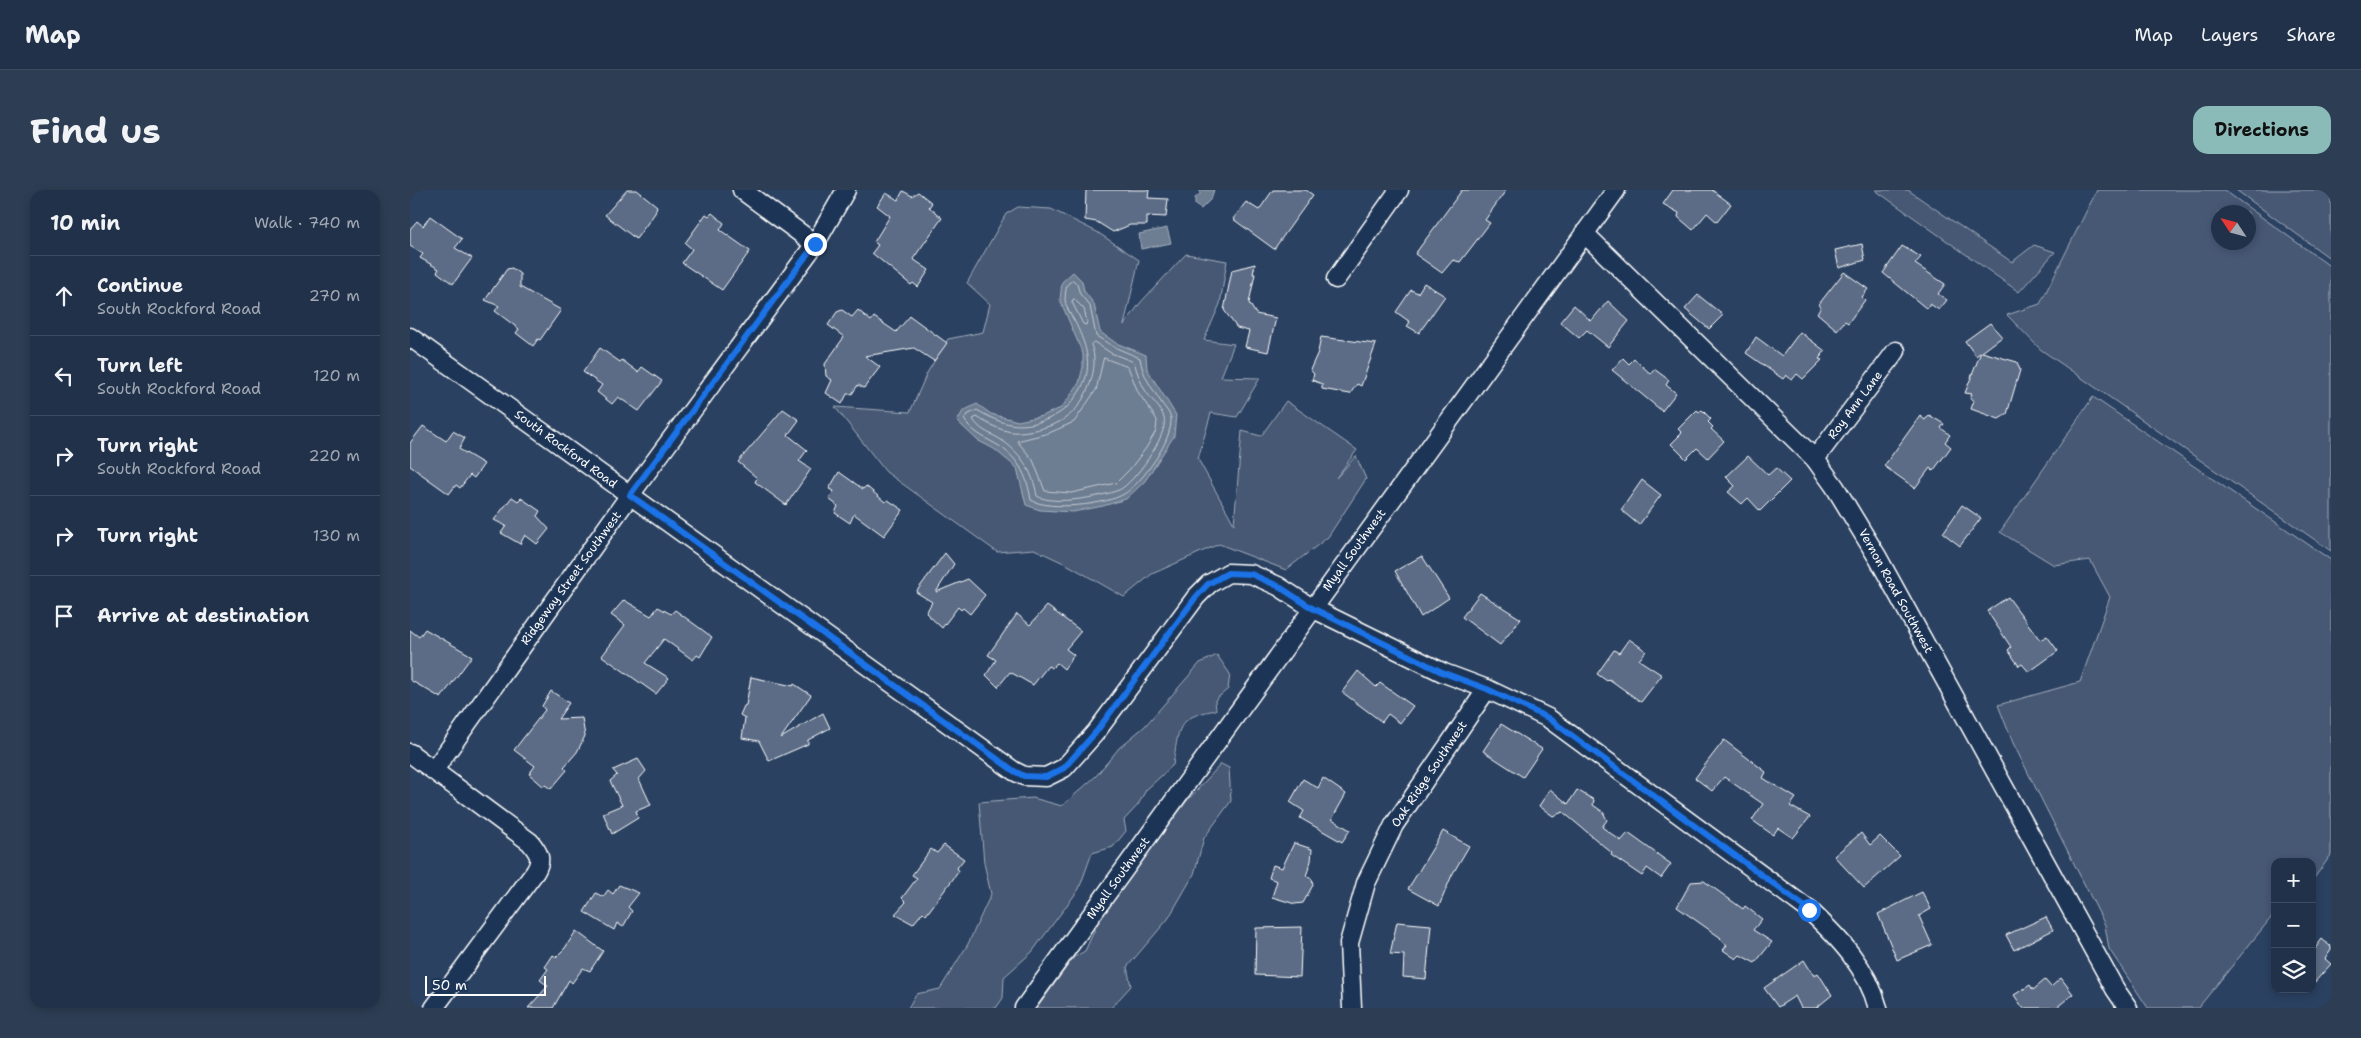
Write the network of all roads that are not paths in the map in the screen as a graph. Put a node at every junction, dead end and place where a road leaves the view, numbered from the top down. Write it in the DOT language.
graph roads {
  1 [pos="742,190"];
  2 [pos="846,190"];
  3 [pos="1399,190"];
  4 [pos="1616,190"];
  5 [pos="1584,233"];
  6 [pos="815,244"];
  7 [pos="1336,279"];
  8 [pos="410,337"];
  9 [pos="1896,351"];
  10 [pos="1814,459"];
  11 [pos="630,495"];
  12 [pos="1312,608"];
  13 [pos="1487,689"];
  14 [pos="410,753"];
  15 [pos="434,770"];
  16 [pos="434,1008"];
  17 [pos="1024,1008"];
  18 [pos="1352,1008"];
  19 [pos="1878,1008"];
  20 [pos="2128,1008"];
  1 -- 6 [label="street"];
  2 -- 6 [label="street, Ridgeway Street Southwest"];
  3 -- 7 [label="street"];
  4 -- 5 [label="street, Myall Southwest"];
  5 -- 10 [label="street, Vernon Road Southwest"];
  5 -- 12 [label="street, Myall Southwest"];
  6 -- 11 [label="street, Ridgeway Street Southwest"];
  8 -- 11 [label="street, South Rockford Road"];
  9 -- 10 [label="street, Roy Ann Lane"];
  10 -- 20 [label="street, Vernon Road Southwest"];
  11 -- 12 [label="street, South Rockford Road"];
  11 -- 15 [label="street, Ridgeway Street Southwest"];
  12 -- 13 [label="street, South Rockford Road"];
  12 -- 17 [label="street, Myall Southwest"];
  13 -- 18 [label="street, Oak Ridge Southwest"];
  13 -- 19 [label="street, South Rockford Road"];
  14 -- 15 [label="street"];
  15 -- 16 [label="street"];
}
